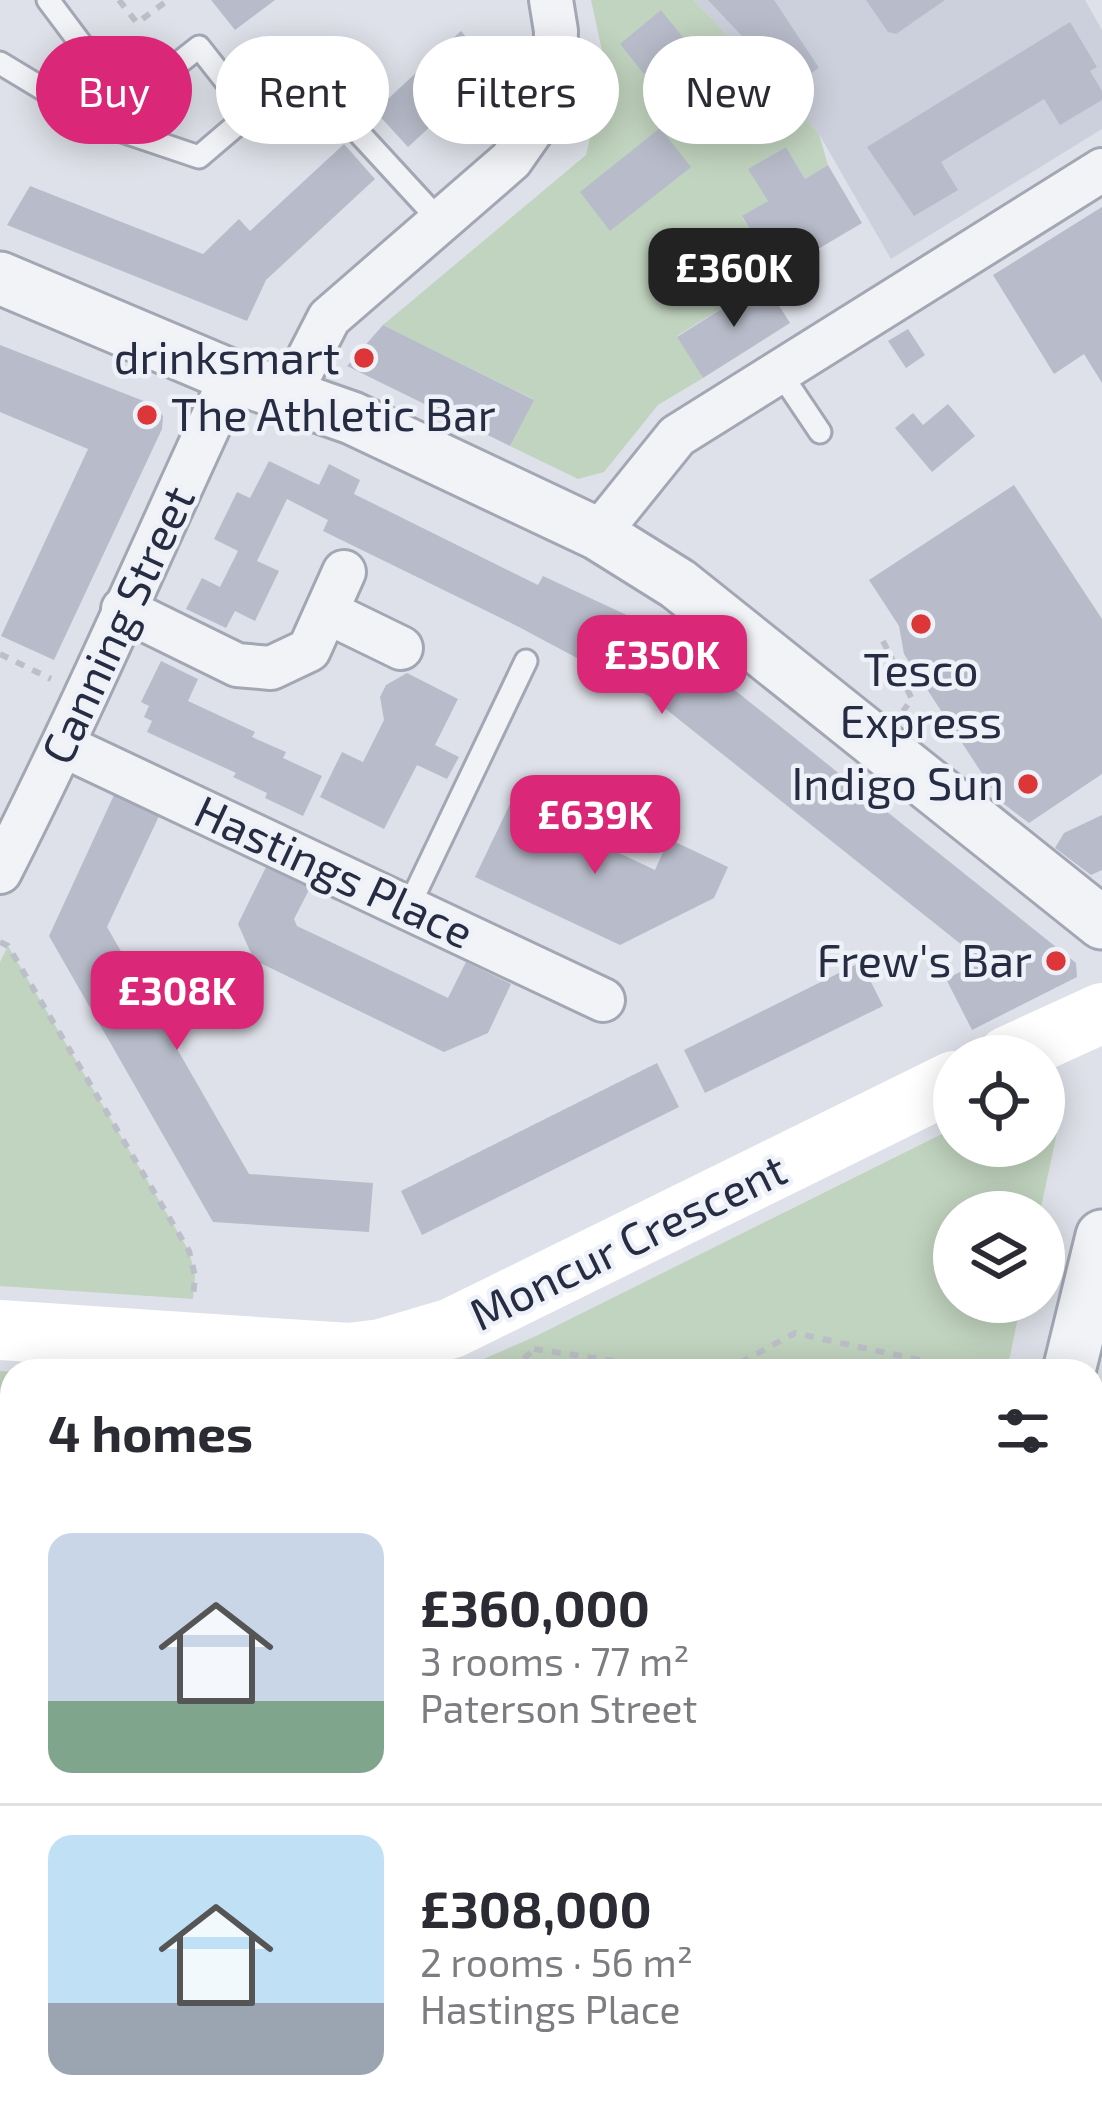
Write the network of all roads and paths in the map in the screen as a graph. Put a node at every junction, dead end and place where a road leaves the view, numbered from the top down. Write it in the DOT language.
graph roads {
  1 [pos="48,0"];
  2 [pos="119,0"];
  3 [pos="168,0"];
  4 [pos="550,0"];
  5 [pos="75,36"];
  6 [pos="192,53"];
  7 [pos="0,63"];
  8 [pos="216,68"];
  9 [pos="36,85"];
  10 [pos="216,143"];
  11 [pos="160,144"];
  12 [pos="370,144"];
  13 [pos="1102,170"];
  14 [pos="440,220"];
  15 [pos="0,278"];
  16 [pos="778,371"];
  17 [pos="232,376"];
  18 [pos="290,394"];
  19 [pos="820,432"];
  20 [pos="598,535"];
  21 [pos="344,572"];
  22 [pos="124,609"];
  23 [pos="326,611"];
  24 [pos="883,641"];
  25 [pos="401,648"];
  26 [pos="0,654"];
  27 [pos="526,661"];
  28 [pos="54,681"];
  29 [pos="878,741"];
  30 [pos="64,746"];
  31 [pos="0,872"];
  32 [pos="409,906"];
  33 [pos="1102,923"];
  34 [pos="0,942"];
  35 [pos="603,1000"];
  36 [pos="1102,1013"];
  37 [pos="1054,1035"];
  38 [pos="933,1091"];
  39 [pos="1102,1236"];
  40 [pos="1094,1294"];
  41 [pos="193,1299"];
  42 [pos="0,1330"];
  43 [pos="534,1349"];
  44 [pos="601,1359"];
  45 [pos="747,1359"];
  46 [pos="913,1359"];
  47 [pos="1073,1359"];
  1 -- 5 [label="lane"];
  2 -- 3 [label="path"];
  4 -- 14 [label="street"];
  6 -- 8 [label="lane"];
  7 -- 9 [label="lane"];
  10 -- 11 [label="lane"];
  12 -- 14 [label="lane"];
  13 -- 16 [label="street"];
  14 -- 18 [label="street"];
  15 -- 17 [label="street"];
  16 -- 19 [label="lane"];
  16 -- 20 [label="street"];
  17 -- 18 [label="street"];
  17 -- 22 [label="street, Canning Street"];
  18 -- 20 [label="street"];
  20 -- 29 [label="street"];
  21 -- 23 [label="street"];
  22 -- 23 [label="street"];
  22 -- 30 [label="street, Canning Street"];
  23 -- 25 [label="street"];
  24 -- 29 [label="path"];
  26 -- 28 [label="path"];
  27 -- 32 [label="lane"];
  29 -- 33 [label="street"];
  30 -- 31 [label="street, Canning Street"];
  30 -- 32 [label="street, Hastings Place"];
  32 -- 35 [label="street, Hastings Place"];
  34 -- 41 [label="path"];
  36 -- 37 [label="main road"];
  38 -- 42 [label="main road, Moncur Crescent"];
  39 -- 40 [label="street"];
  40 -- 47 [label="street"];
  43 -- 44 [label="path"];
  45 -- 46 [label="path"];
}
